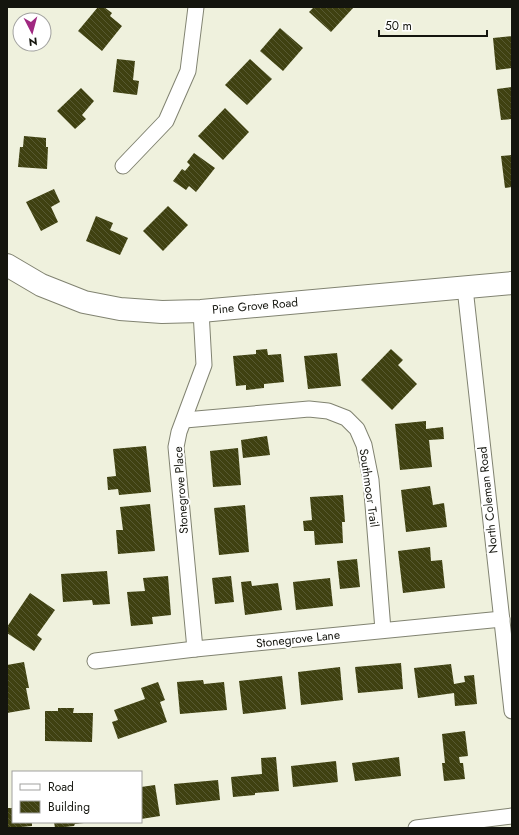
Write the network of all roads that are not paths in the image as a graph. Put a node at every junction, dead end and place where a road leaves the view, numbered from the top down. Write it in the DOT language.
graph roads {
  1 [pos="196,7"];
  2 [pos="124,166"];
  3 [pos="7,265"];
  4 [pos="512,283"];
  5 [pos="465,288"];
  6 [pos="201,311"];
  7 [pos="185,420"];
  8 [pos="502,619"];
  9 [pos="384,630"];
  10 [pos="195,649"];
  11 [pos="95,661"];
  12 [pos="512,712"];
  13 [pos="512,816"];
  14 [pos="416,828"];
  1 -- 2 [label="street"];
  3 -- 6 [label="main road, Pine Grove Road"];
  4 -- 5 [label="main road, Pine Grove Road"];
  5 -- 6 [label="main road, Pine Grove Road"];
  5 -- 8 [label="street, North Coleman Road"];
  6 -- 7 [label="street, Stonegrove Place"];
  7 -- 9 [label="street, Southmoor Trail"];
  7 -- 10 [label="street, Stonegrove Place"];
  8 -- 9 [label="street, Stonegrove Lane"];
  8 -- 12 [label="street, North Coleman Road"];
  9 -- 10 [label="street, Stonegrove Lane"];
  10 -- 11 [label="street, Stonegrove Lane"];
  13 -- 14 [label="street"];
}
